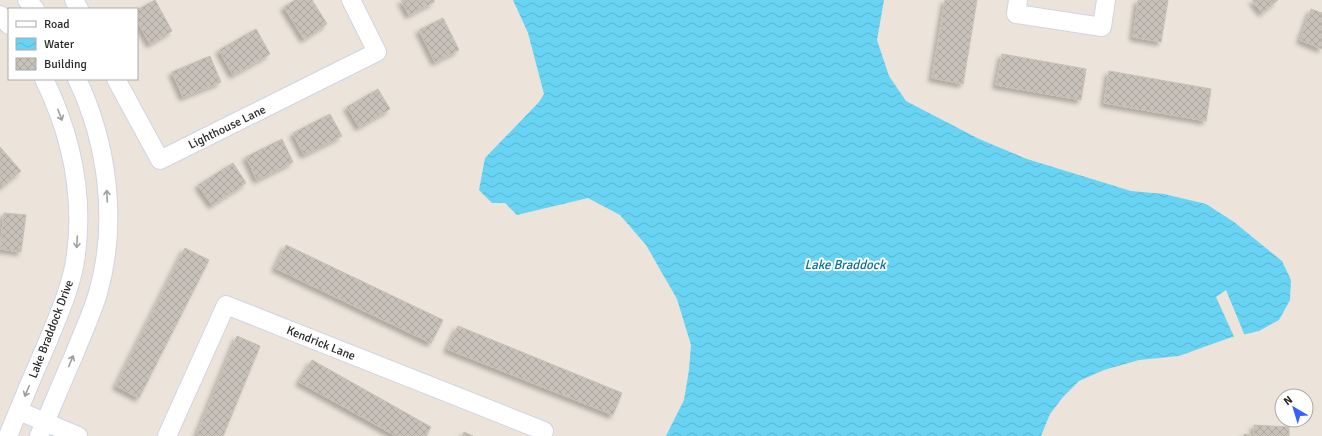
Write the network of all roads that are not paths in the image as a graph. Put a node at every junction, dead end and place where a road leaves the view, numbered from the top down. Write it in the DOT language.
graph roads {
  1 [pos="27,0"];
  2 [pos="351,0"];
  3 [pos="1018,0"];
  4 [pos="1106,0"];
  5 [pos="34,8"];
  6 [pos="0,15"];
  7 [pos="8,24"];
  8 [pos="45,80"];
  9 [pos="77,80"];
  10 [pos="117,80"];
  11 [pos="19,411"];
  12 [pos="42,429"];
  13 [pos="8,436"];
  14 [pos="78,436"];
  15 [pos="167,436"];
  16 [pos="541,436"];
  1 -- 5 [label="street"];
  2 -- 10 [label="street, Lighthouse Lane"];
  3 -- 4 [label="street"];
  6 -- 7 [label="street"];
  8 -- 11 [label="street, Lake Braddock Drive, one-way"];
  12 -- 9 [label="street, one-way"];
  11 -- 12 [label="street"];
  11 -- 13 [label="street, Lake Braddock Drive"];
  12 -- 14 [label="street"];
  15 -- 16 [label="street, Kendrick Lane"];
}
